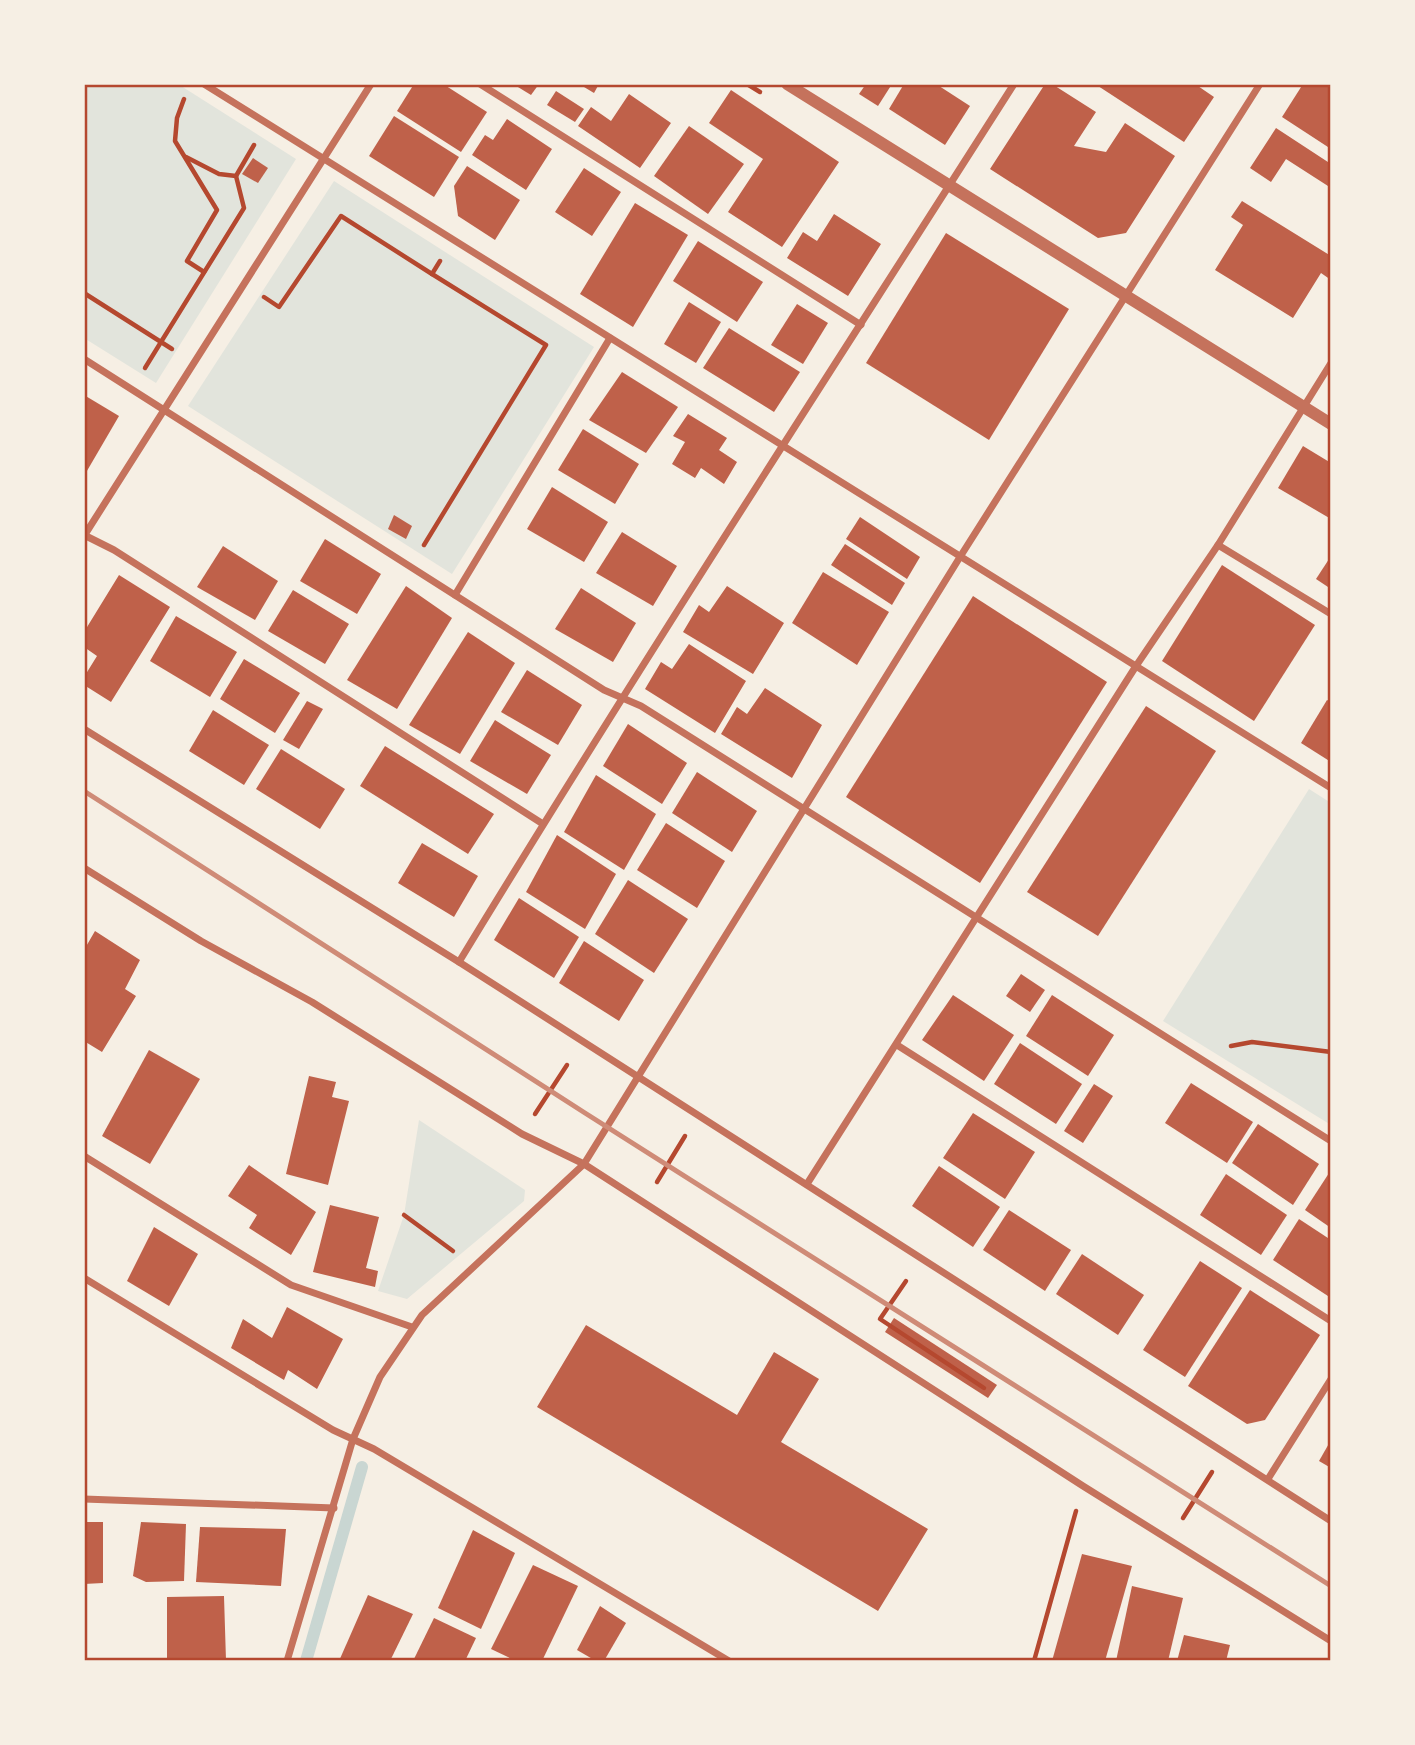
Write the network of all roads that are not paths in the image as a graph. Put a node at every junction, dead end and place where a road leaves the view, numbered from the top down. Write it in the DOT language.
graph roads {
  1 [pos="204,84"];
  2 [pos="370,84"];
  3 [pos="480,84"];
  4 [pos="787,84"];
  5 [pos="1014,84"];
  6 [pos="1260,84"];
  7 [pos="323,159"];
  8 [pos="950,184"];
  9 [pos="1125,297"];
  10 [pos="861,325"];
  11 [pos="610,338"];
  12 [pos="84,359"];
  13 [pos="1331,363"];
  14 [pos="1304,407"];
  15 [pos="164,410"];
  16 [pos="1331,424"];
  17 [pos="781,445"];
  18 [pos="84,535"];
  19 [pos="1218,545"];
  20 [pos="960,557"];
  21 [pos="456,595"];
  22 [pos="1331,614"];
  23 [pos="1136,666"];
  24 [pos="623,698"];
  25 [pos="84,729"];
  26 [pos="1331,788"];
  27 [pos="803,810"];
  28 [pos="542,824"];
  29 [pos="84,868"];
  30 [pos="977,919"];
  31 [pos="459,962"];
  32 [pos="897,1045"];
  33 [pos="638,1076"];
  34 [pos="1331,1140"];
  35 [pos="84,1156"];
  36 [pos="584,1164"];
  37 [pos="807,1184"];
  38 [pos="84,1278"];
  39 [pos="1331,1321"];
  40 [pos="412,1327"];
  41 [pos="1331,1379"];
  42 [pos="353,1439"];
  43 [pos="1268,1479"];
  44 [pos="84,1499"];
  45 [pos="334,1508"];
  46 [pos="1331,1521"];
  47 [pos="1331,1641"];
  48 [pos="287,1661"];
  49 [pos="729,1661"];
  1 -- 7 [label="street"];
  2 -- 7 [label="street"];
  3 -- 10 [label="street"];
  4 -- 8 [label="street"];
  5 -- 8 [label="street"];
  6 -- 9 [label="street"];
  7 -- 11 [label="street"];
  7 -- 15 [label="street"];
  8 -- 9 [label="street"];
  8 -- 10 [label="street"];
  9 -- 14 [label="street"];
  9 -- 20 [label="street"];
  10 -- 17 [label="street"];
  11 -- 17 [label="street"];
  11 -- 21 [label="street"];
  12 -- 15 [label="street"];
  13 -- 14 [label="street"];
  14 -- 16 [label="street"];
  14 -- 19 [label="street"];
  15 -- 18 [label="street"];
  15 -- 21 [label="street"];
  17 -- 20 [label="street"];
  17 -- 24 [label="street"];
  18 -- 28 [label="street"];
  19 -- 22 [label="street"];
  19 -- 23 [label="street"];
  20 -- 23 [label="street"];
  20 -- 27 [label="street"];
  21 -- 24 [label="street"];
  23 -- 26 [label="street"];
  23 -- 30 [label="street"];
  24 -- 27 [label="street"];
  24 -- 28 [label="street"];
  25 -- 31 [label="street"];
  27 -- 30 [label="street"];
  27 -- 33 [label="street"];
  28 -- 31 [label="street"];
  29 -- 36 [label="street"];
  30 -- 32 [label="street"];
  30 -- 34 [label="street"];
  31 -- 33 [label="street"];
  32 -- 37 [label="street"];
  32 -- 39 [label="street"];
  33 -- 36 [label="street"];
  33 -- 37 [label="street"];
  35 -- 40 [label="street"];
  36 -- 40 [label="street"];
  36 -- 47 [label="street"];
  37 -- 43 [label="street"];
  38 -- 42 [label="street"];
  40 -- 42 [label="street"];
  41 -- 43 [label="street"];
  42 -- 45 [label="street"];
  42 -- 49 [label="street"];
  43 -- 46 [label="street"];
  44 -- 45 [label="street"];
  45 -- 48 [label="street"];
}
